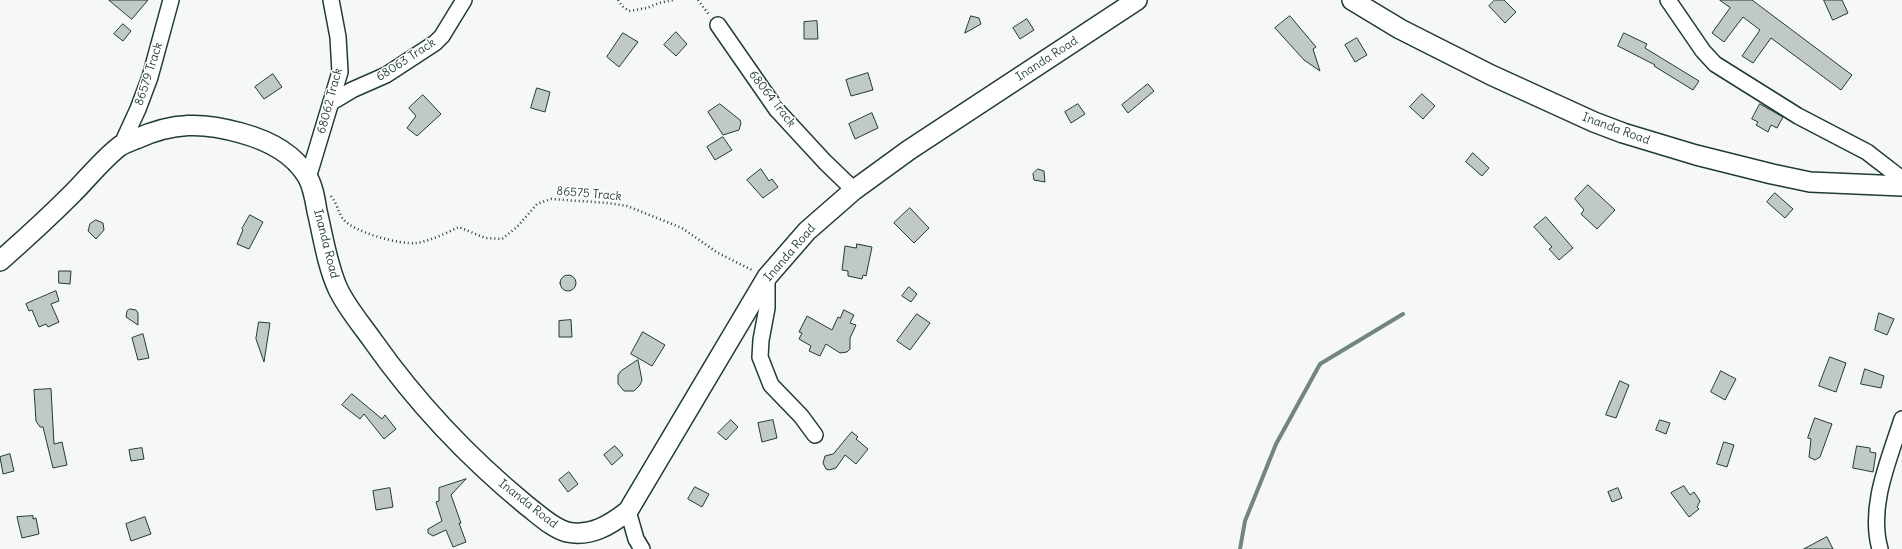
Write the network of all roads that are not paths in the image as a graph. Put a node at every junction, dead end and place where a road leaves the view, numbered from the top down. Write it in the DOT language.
graph roads {
  1 [pos="171,0"];
  2 [pos="331,0"];
  3 [pos="464,0"];
  4 [pos="1137,0"];
  5 [pos="1352,0"];
  6 [pos="1668,0"];
  7 [pos="718,25"];
  8 [pos="332,102"];
  9 [pos="121,146"];
  10 [pos="1902,179"];
  11 [pos="311,186"];
  12 [pos="1902,186"];
  13 [pos="854,190"];
  14 [pos="0,261"];
  15 [pos="767,277"];
  16 [pos="1902,419"];
  17 [pos="815,435"];
  18 [pos="628,511"];
  19 [pos="642,549"];
  20 [pos="1880,549"];
  1 -- 9 [label="street, 86579 Track"];
  2 -- 8 [label="street, 68062 Track"];
  3 -- 8 [label="street, 68063 Track"];
  4 -- 13 [label="street, Inanda Road"];
  5 -- 12 [label="street, Inanda Road"];
  6 -- 10 [label="street"];
  7 -- 13 [label="street, 68064 Track"];
  8 -- 11 [label="street, 68062 Track"];
  9 -- 11 [label="street, Inanda Road"];
  9 -- 14 [label="street, Inanda Road"];
  11 -- 18 [label="street, Inanda Road"];
  13 -- 15 [label="street, Inanda Road"];
  15 -- 17 [label="street"];
  15 -- 18 [label="street, Inanda Road"];
  16 -- 20 [label="street"];
  18 -- 19 [label="street"];
}
